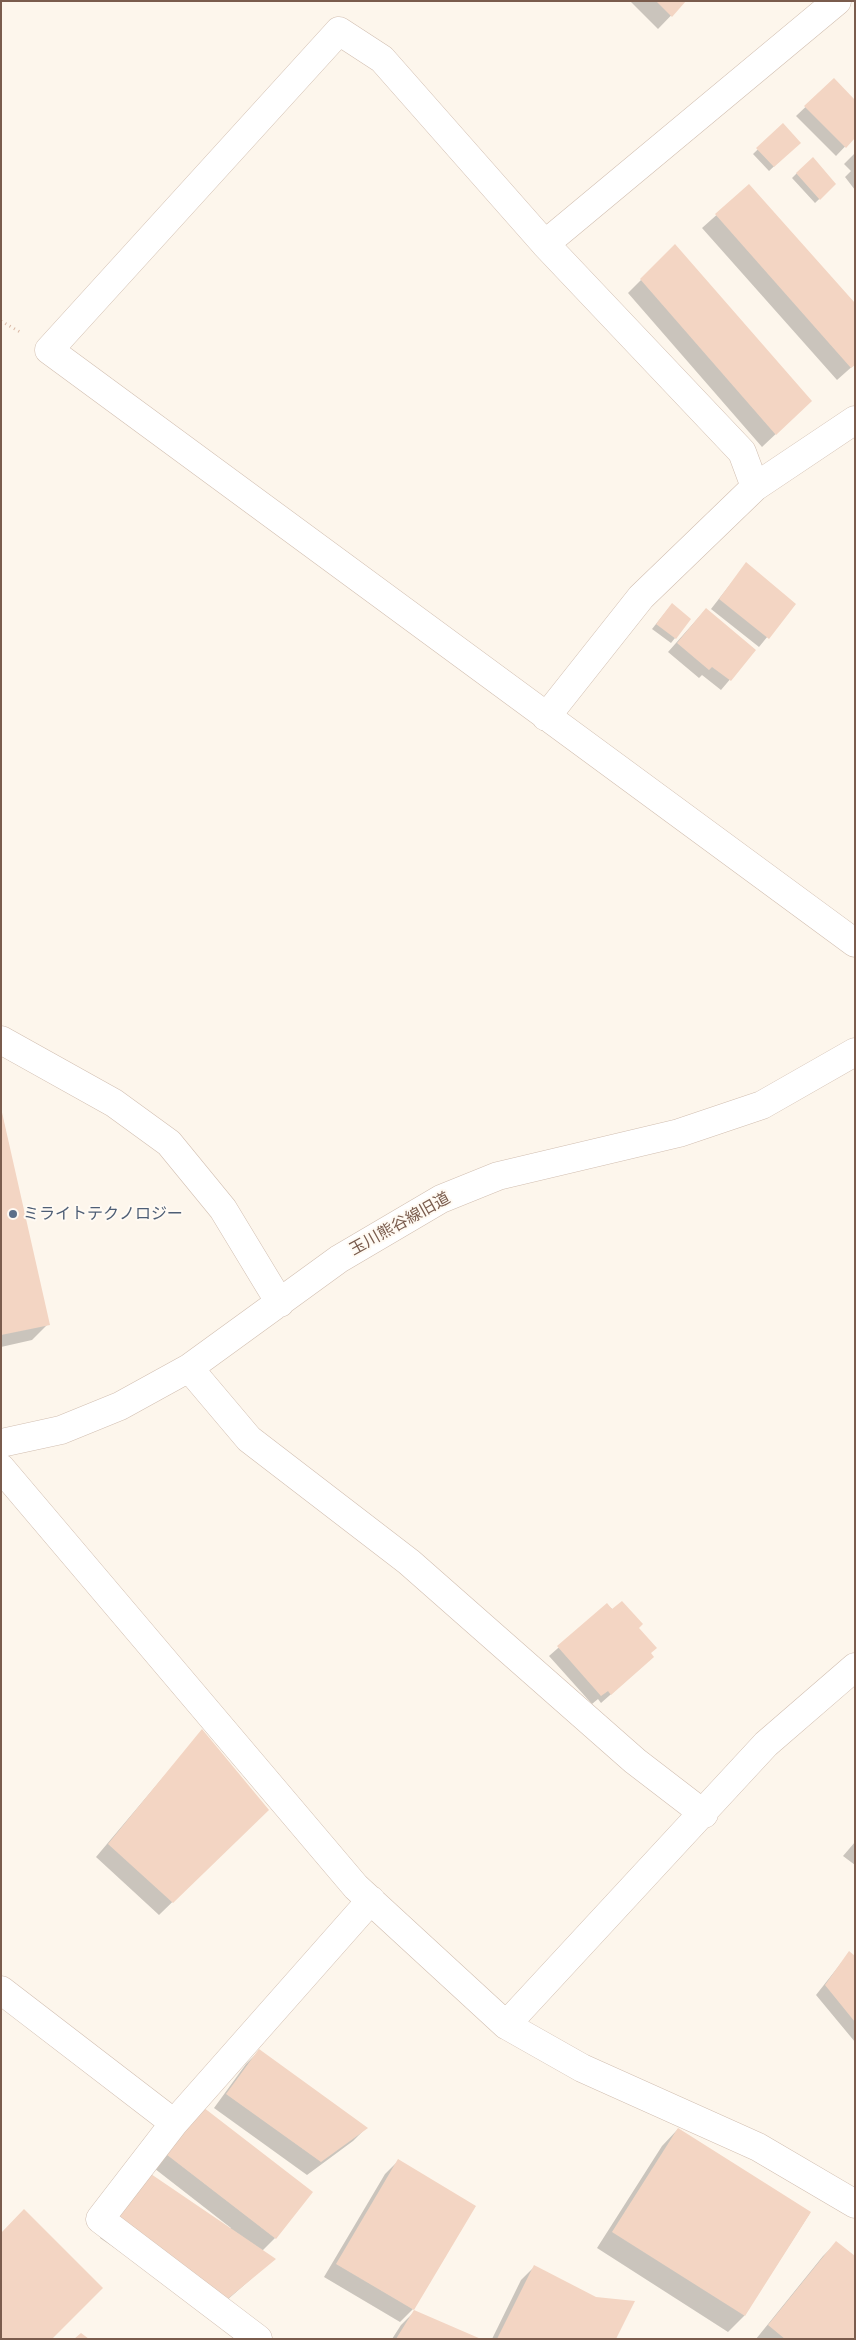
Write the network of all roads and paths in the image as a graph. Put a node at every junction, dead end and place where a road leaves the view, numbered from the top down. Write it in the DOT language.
graph roads {
  1 [pos="837,1"];
  2 [pos="545,244"];
  3 [pos="855,420"];
  4 [pos="755,487"];
  5 [pos="546,717"];
  6 [pos="855,943"];
  7 [pos="1,1040"];
  8 [pos="855,1052"];
  9 [pos="280,1303"];
  10 [pos="189,1368"];
  11 [pos="1,1443"];
  12 [pos="1,1468"];
  13 [pos="855,1667"];
  14 [pos="704,1814"];
  15 [pos="372,1900"];
  16 [pos="1,1990"];
  17 [pos="506,2025"];
  18 [pos="174,2123"];
  19 [pos="855,2204"];
  20 [pos="258,2339"];
  1 -- 2 [label="street"];
  2 -- 4 [label="street"];
  2 -- 5 [label="street"];
  3 -- 4 [label="street"];
  4 -- 5 [label="street"];
  5 -- 6 [label="street"];
  7 -- 9 [label="street"];
  8 -- 9 [label="street, 玉川熊谷線旧道"];
  9 -- 10 [label="street, 玉川熊谷線旧道"];
  10 -- 11 [label="street, 玉川熊谷線旧道"];
  10 -- 14 [label="street"];
  12 -- 15 [label="street"];
  13 -- 14 [label="street"];
  14 -- 17 [label="street"];
  15 -- 17 [label="street"];
  15 -- 18 [label="street"];
  16 -- 18 [label="street"];
  17 -- 19 [label="street"];
  18 -- 20 [label="street"];
}
